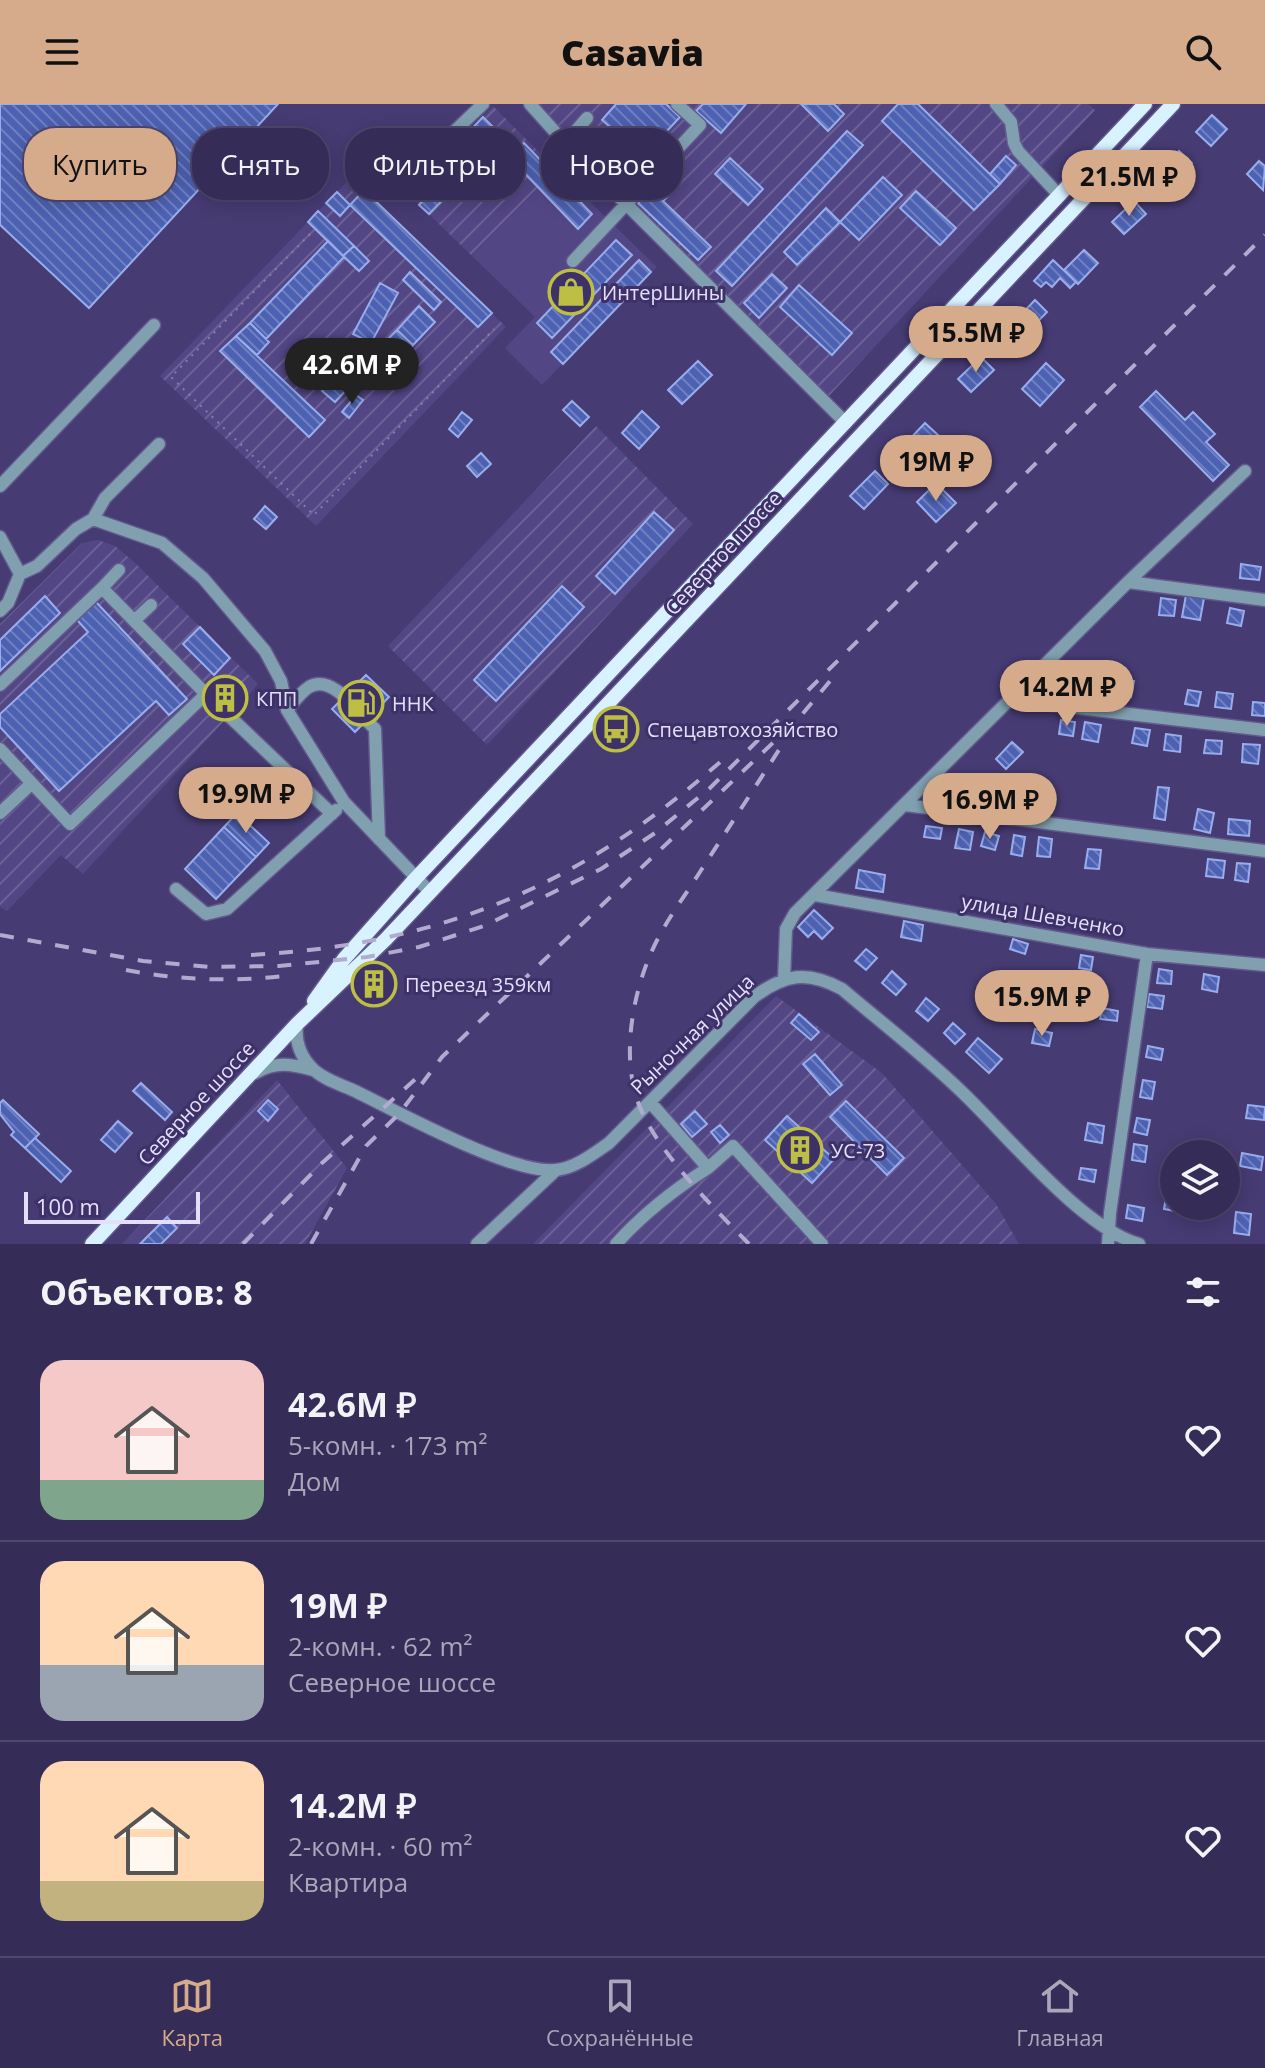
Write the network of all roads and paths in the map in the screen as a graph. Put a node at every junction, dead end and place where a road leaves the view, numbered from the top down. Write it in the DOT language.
graph roads {
  1 [pos="483,104"];
  2 [pos="530,104"];
  3 [pos="677,104"];
  4 [pos="996,104"];
  5 [pos="1145,104"];
  6 [pos="1173,104"];
  7 [pos="587,118"];
  8 [pos="458,128"];
  9 [pos="552,128"];
  10 [pos="578,128"];
  11 [pos="1058,194"];
  12 [pos="623,200"];
  13 [pos="627,204"];
  14 [pos="1072,208"];
  15 [pos="310,234"];
  16 [pos="573,261"];
  17 [pos="154,325"];
  18 [pos="494,329"];
  19 [pos="846,423"];
  20 [pos="860,436"];
  21 [pos="159,444"];
  22 [pos="1245,471"];
  23 [pos="0,486"];
  24 [pos="93,519"];
  25 [pos="0,537"];
  26 [pos="119,570"];
  27 [pos="20,574"];
  28 [pos="1128,582"];
  29 [pos="102,588"];
  30 [pos="1265,600"];
  31 [pos="151,605"];
  32 [pos="0,611"];
  33 [pos="134,621"];
  34 [pos="0,685"];
  35 [pos="206,694"];
  36 [pos="1011,700"];
  37 [pos="287,710"];
  38 [pos="1265,730"];
  39 [pos="0,749"];
  40 [pos="31,784"];
  41 [pos="344,802"];
  42 [pos="905,805"];
  43 [pos="0,813"];
  44 [pos="332,814"];
  45 [pos="379,839"];
  46 [pos="1265,851"];
  47 [pos="416,878"];
  48 [pos="176,889"];
  49 [pos="430,892"];
  50 [pos="815,895"];
  51 [pos="1147,954"];
  52 [pos="1265,965"];
  53 [pos="784,980"];
  54 [pos="297,1024"];
  55 [pos="313,1070"];
  56 [pos="246,1079"];
  57 [pos="650,1102"];
  58 [pos="708,1168"];
  59 [pos="556,1170"];
  60 [pos="1109,1237"];
  61 [pos="92,1244"];
  62 [pos="477,1244"];
  63 [pos="616,1244"];
  64 [pos="822,1244"];
  65 [pos="1139,1244"];
  1 -- 8 [label="street"];
  2 -- 9 [label="street"];
  3 -- 13 [label="street"];
  4 -- 11 [label="street"];
  5 -- 11 [label="main road, Северное шоссе"];
  6 -- 14 [label="main road, Северное шоссе"];
  7 -- 10 [label="street"];
  11 -- 14 [label="main road"];
  11 -- 19 [label="main road, Северное шоссе"];
  12 -- 13 [label="street"];
  13 -- 16 [label="street"];
  13 -- 19 [label="street"];
  14 -- 20 [label="main road, Северное шоссе"];
  15 -- 18 [label="path"];
  17 -- 23 [label="street"];
  19 -- 20 [label="main road"];
  19 -- 47 [label="main road, Северное шоссе"];
  20 -- 49 [label="main road, Северное шоссе"];
  21 -- 24 [label="street"];
  22 -- 28 [label="street"];
  24 -- 27 [label="street"];
  24 -- 37 [label="street"];
  25 -- 27 [label="street"];
  26 -- 29 [label="street"];
  27 -- 32 [label="street"];
  28 -- 30 [label="street"];
  28 -- 36 [label="street"];
  29 -- 33 [label="street"];
  29 -- 34 [label="street"];
  31 -- 33 [label="street"];
  33 -- 35 [label="street"];
  35 -- 40 [label="street"];
  35 -- 44 [label="street"];
  36 -- 38 [label="street"];
  36 -- 42 [label="street"];
  37 -- 41 [label="street"];
  37 -- 45 [label="street"];
  39 -- 40 [label="street"];
  40 -- 43 [label="street"];
  41 -- 44 [label="street"];
  41 -- 45 [label="street"];
  42 -- 46 [label="street"];
  42 -- 50 [label="street"];
  44 -- 48 [label="street"];
  45 -- 47 [label="street"];
  47 -- 49 [label="street"];
  47 -- 54 [label="main road, Северное шоссе"];
  49 -- 54 [label="main road, Северное шоссе"];
  50 -- 51 [label="street, улица Шевченко"];
  50 -- 53 [label="street"];
  51 -- 52 [label="street, улица Шевченко"];
  51 -- 60 [label="street"];
  53 -- 57 [label="street, Рыночная улица"];
  53 -- 60 [label="street, Рыночная улица"];
  54 -- 55 [label="street"];
  54 -- 56 [label="main road, Северное шоссе"];
  55 -- 56 [label="street"];
  55 -- 59 [label="street"];
  56 -- 61 [label="main road, Северное шоссе"];
  57 -- 58 [label="street"];
  57 -- 59 [label="street, Рыночная улица"];
  58 -- 63 [label="street"];
  58 -- 64 [label="street"];
  59 -- 62 [label="street"];
  60 -- 65 [label="street, Рыночная улица"];
}
